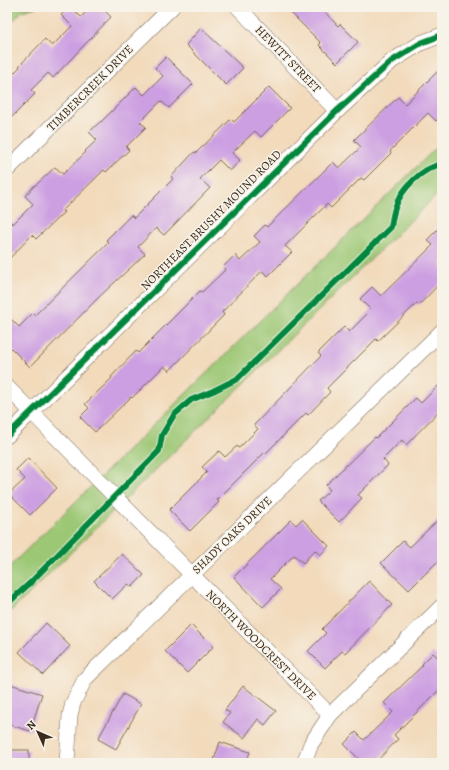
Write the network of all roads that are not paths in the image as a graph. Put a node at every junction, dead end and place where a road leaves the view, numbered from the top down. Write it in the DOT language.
graph roads {
  1 [pos="172,7"];
  2 [pos="238,7"];
  3 [pos="442,35"];
  4 [pos="337,111"];
  5 [pos="7,170"];
  6 [pos="442,331"];
  7 [pos="7,388"];
  8 [pos="31,412"];
  9 [pos="7,436"];
  10 [pos="192,575"];
  11 [pos="442,606"];
  12 [pos="330,715"];
  13 [pos="66,763"];
  14 [pos="304,763"];
  1 -- 5 [label="street, TIMBERCREEK DRIVE"];
  2 -- 4 [label="street, HEWITT STREET"];
  3 -- 4 [label="street, NORTHEAST BRUSHY MOUND ROAD"];
  4 -- 8 [label="street, NORTHEAST BRUSHY MOUND ROAD"];
  6 -- 10 [label="street, SHADY OAKS DRIVE"];
  7 -- 8 [label="street, NORTH WOODCREST DRIVE"];
  8 -- 9 [label="street, NORTHEAST BRUSHY MOUND ROAD"];
  8 -- 10 [label="street, NORTH WOODCREST DRIVE"];
  10 -- 12 [label="street, NORTH WOODCREST DRIVE"];
  10 -- 13 [label="street, SHADY OAKS DRIVE"];
  11 -- 12 [label="street"];
  12 -- 14 [label="street"];
}
